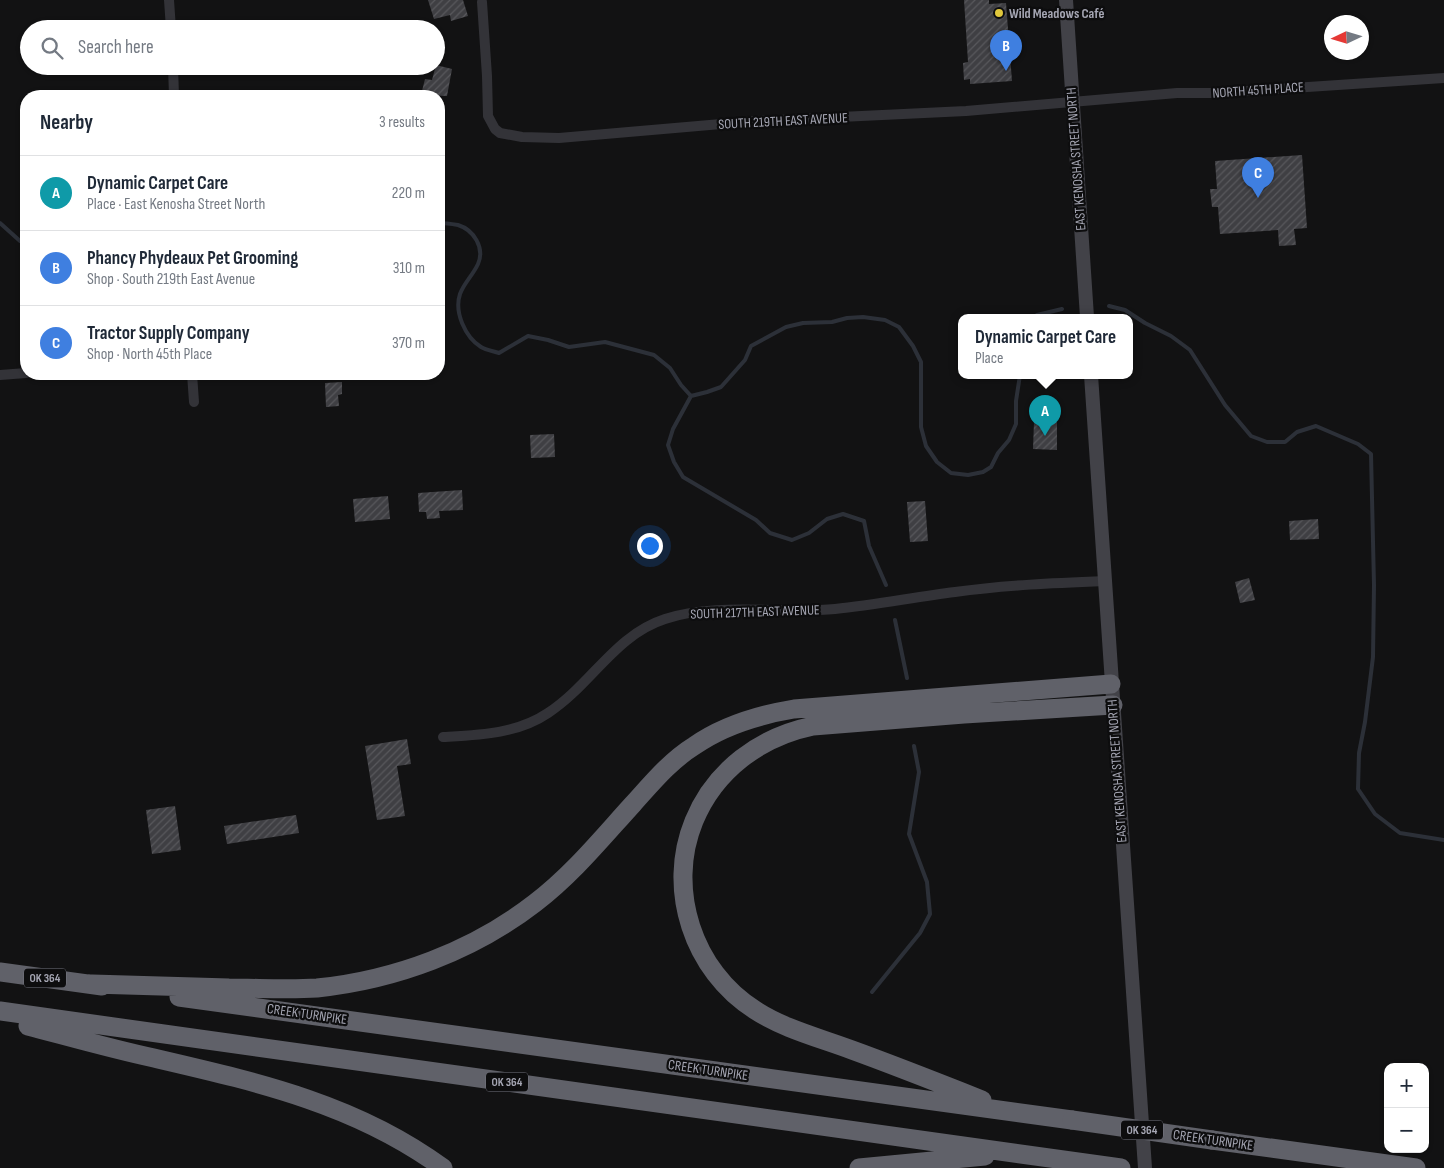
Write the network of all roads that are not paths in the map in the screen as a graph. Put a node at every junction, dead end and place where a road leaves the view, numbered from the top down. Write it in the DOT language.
graph roads {
  1 [pos="169,0"];
  2 [pos="1066,0"];
  3 [pos="482,2"];
  4 [pos="170,20"];
  5 [pos="173,75"];
  6 [pos="1444,78"];
  7 [pos="174,90"];
  8 [pos="1073,102"];
  9 [pos="1087,314"];
  10 [pos="20,373"];
  11 [pos="0,375"];
  12 [pos="1091,379"];
  13 [pos="192,380"];
  14 [pos="194,402"];
  15 [pos="1106,581"];
  16 [pos="1111,684"];
  17 [pos="1113,705"];
  18 [pos="443,737"];
  19 [pos="0,972"];
  20 [pos="89,984"];
  21 [pos="0,1011"];
  22 [pos="0,1018"];
  23 [pos="1012,1112"];
  24 [pos="1015,1153"];
  25 [pos="443,1168"];
  26 [pos="859,1168"];
  27 [pos="1121,1168"];
  28 [pos="1145,1168"];
  29 [pos="1416,1168"];
  1 -- 4 [label="street"];
  2 -- 8 [label="main road, EAST KENOSHA STREET NORTH"];
  3 -- 8 [label="street, SOUTH 219TH EAST AVENUE"];
  5 -- 7 [label="street"];
  6 -- 8 [label="street, NORTH 45TH PLACE"];
  8 -- 9 [label="main road, EAST KENOSHA STREET NORTH"];
  10 -- 11 [label="street"];
  12 -- 15 [label="main road, EAST KENOSHA STREET NORTH"];
  13 -- 14 [label="street"];
  15 -- 16 [label="main road, EAST KENOSHA STREET NORTH"];
  15 -- 18 [label="street, SOUTH 217TH EAST AVENUE"];
  16 -- 17 [label="main road, EAST KENOSHA STREET NORTH"];
  16 -- 20 [label="highway"];
  17 -- 23 [label="highway"];
  17 -- 28 [label="main road, EAST KENOSHA STREET NORTH"];
  19 -- 20 [label="highway, CREEK TURNPIKE / OK 364"];
  20 -- 23 [label="highway, CREEK TURNPIKE / OK 364"];
  21 -- 24 [label="highway, OK 364"];
  22 -- 25 [label="highway"];
  23 -- 29 [label="highway, CREEK TURNPIKE / OK 364, bridge"];
  24 -- 26 [label="highway"];
  24 -- 27 [label="highway, OK 364"];
}
